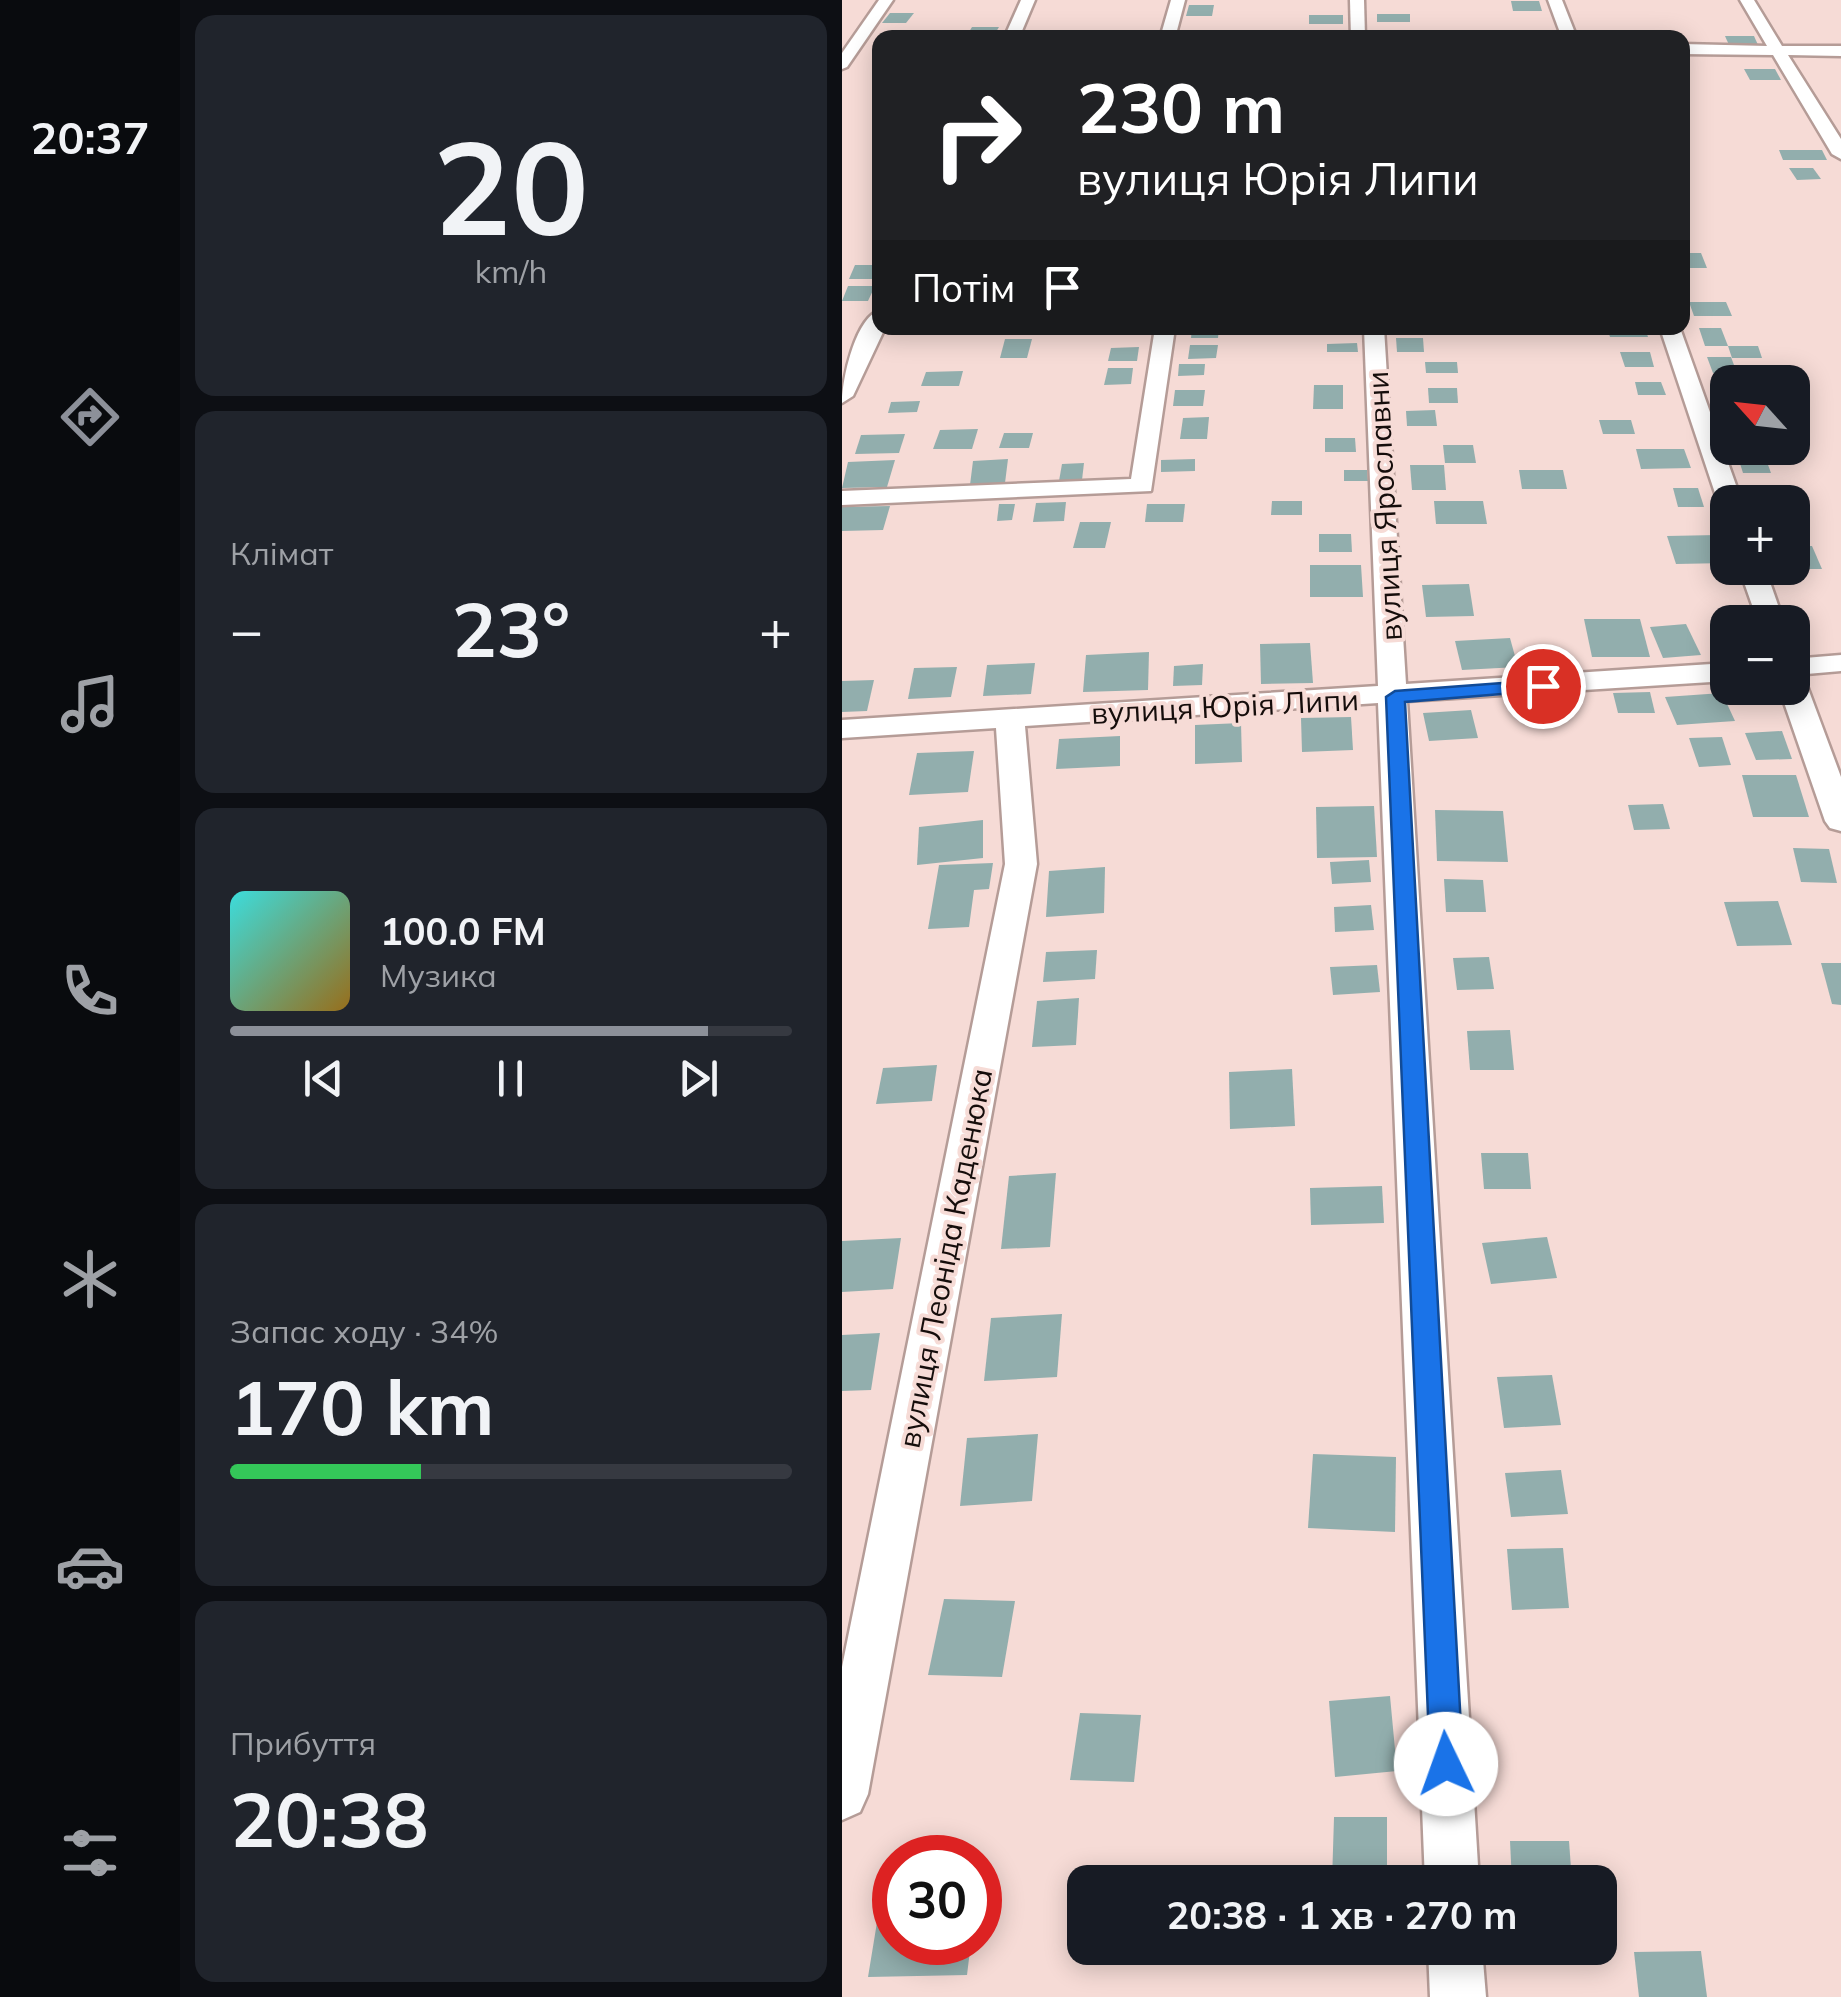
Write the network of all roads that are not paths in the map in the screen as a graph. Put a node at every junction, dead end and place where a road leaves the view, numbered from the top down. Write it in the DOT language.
graph roads {
  1 [pos="886,0"];
  2 [pos="1028,0"];
  3 [pos="1178,0"];
  4 [pos="1357,0"];
  5 [pos="1555,0"];
  6 [pos="1747,0"];
  7 [pos="1015,30"];
  8 [pos="1169,30"];
  9 [pos="1358,30"];
  10 [pos="1567,30"];
  11 [pos="848,44"];
  12 [pos="1690,49"];
  13 [pos="1773,50"];
  14 [pos="1840,51"];
  15 [pos="842,64"];
  16 [pos="1840,154"];
  17 [pos="872,333"];
  18 [pos="1165,335"];
  19 [pos="1374,335"];
  20 [pos="1672,335"];
  21 [pos="842,396"];
  22 [pos="1724,485"];
  23 [pos="842,498"];
  24 [pos="1840,663"];
  25 [pos="1810,666"];
  26 [pos="1710,673"];
  27 [pos="1395,697"];
  28 [pos="1800,705"];
  29 [pos="1010,719"];
  30 [pos="842,729"];
  31 [pos="1840,821"];
  32 [pos="842,1794"];
  33 [pos="1451,1865"];
  34 [pos="1456,1965"];
  35 [pos="1458,1997"];
  1 -- 11 [label="street"];
  2 -- 7 [label="street"];
  3 -- 8 [label="street"];
  4 -- 9 [label="street"];
  5 -- 10 [label="street"];
  6 -- 13 [label="street"];
  11 -- 15 [label="street"];
  12 -- 13 [label="street"];
  13 -- 14 [label="street"];
  13 -- 16 [label="street"];
  17 -- 21 [label="street"];
  18 -- 23 [label="street"];
  19 -- 27 [label="street, вулиця Ярославни"];
  20 -- 22 [label="street"];
  24 -- 25 [label="street"];
  26 -- 27 [label="street, вулиця Юрія Липи"];
  27 -- 29 [label="street, вулиця Юрія Липи"];
  27 -- 33 [label="street, вулиця Ярославни"];
  28 -- 31 [label="street"];
  29 -- 30 [label="street, вулиця Юрія Липи"];
  29 -- 32 [label="street, вулиця Леоніда Каденюка"];
  34 -- 35 [label="street"];
}
